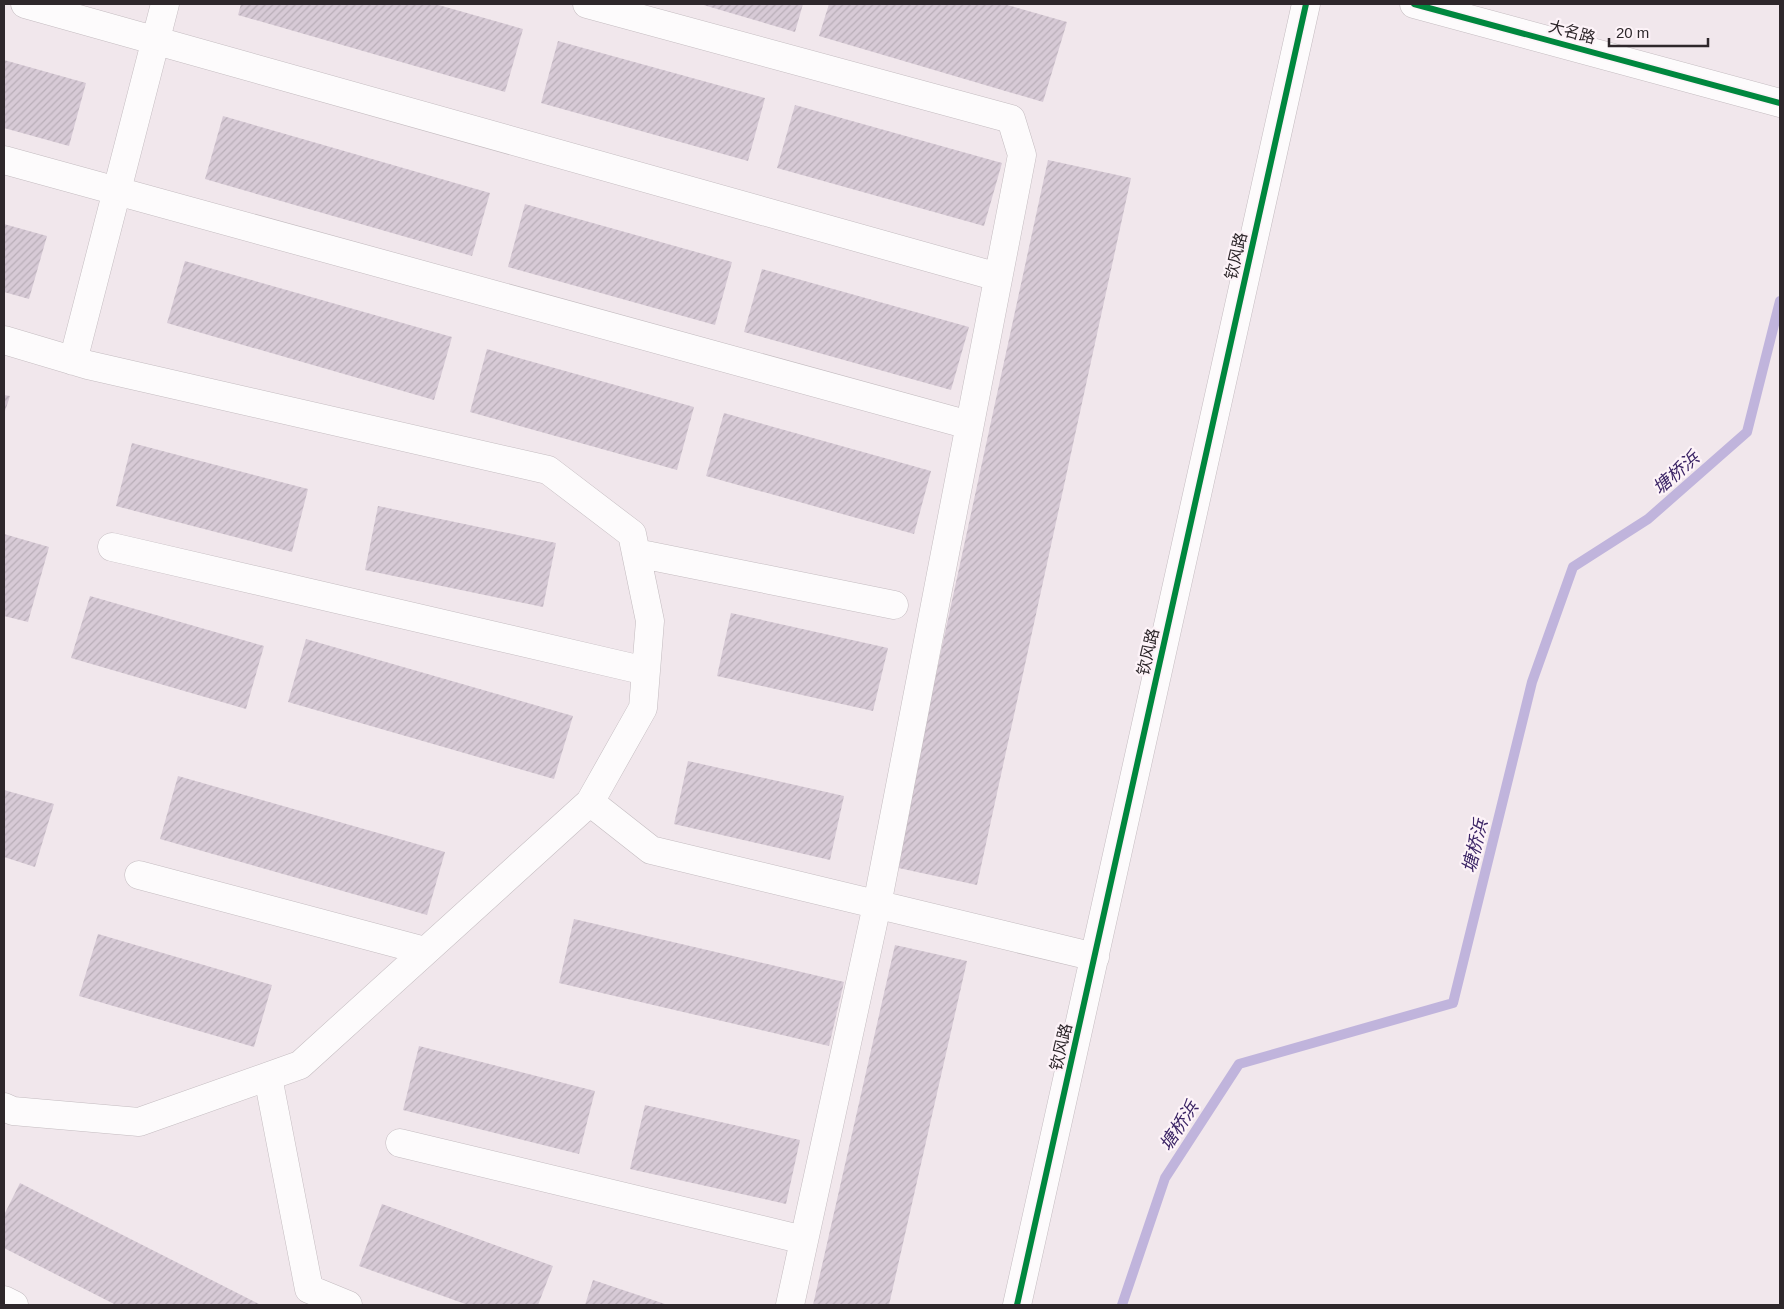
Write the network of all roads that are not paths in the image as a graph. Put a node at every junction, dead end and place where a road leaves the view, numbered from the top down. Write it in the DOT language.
graph roads {
  1 [pos="25,4"];
  2 [pos="165,4"];
  3 [pos="587,4"];
  4 [pos="1306,4"];
  5 [pos="1414,4"];
  6 [pos="155,40"];
  7 [pos="1780,103"];
  8 [pos="4,160"];
  9 [pos="117,191"];
  10 [pos="998,278"];
  11 [pos="4,340"];
  12 [pos="73,361"];
  13 [pos="969,425"];
  14 [pos="112,547"];
  15 [pos="636,553"];
  16 [pos="894,604"];
  17 [pos="646,671"];
  18 [pos="590,802"];
  19 [pos="139,875"];
  20 [pos="877,905"];
  21 [pos="425,951"];
  22 [pos="1094,957"];
  23 [pos="268,1077"];
  24 [pos="7,1115"];
  25 [pos="400,1144"];
  26 [pos="804,1240"];
  27 [pos="4,1300"];
  28 [pos="14,1305"];
  29 [pos="348,1305"];
  30 [pos="790,1305"];
  31 [pos="1017,1305"];
  1 -- 6 [label="street"];
  2 -- 6 [label="street"];
  3 -- 10 [label="street"];
  4 -- 22 [label="street, 钦风路"];
  5 -- 7 [label="street, 大名路"];
  6 -- 9 [label="street"];
  6 -- 10 [label="street"];
  8 -- 9 [label="street"];
  9 -- 12 [label="street"];
  9 -- 13 [label="street"];
  10 -- 13 [label="street"];
  11 -- 12 [label="street"];
  12 -- 15 [label="street"];
  13 -- 20 [label="street"];
  14 -- 17 [label="street"];
  15 -- 16 [label="street"];
  15 -- 17 [label="street"];
  17 -- 18 [label="street"];
  18 -- 20 [label="street"];
  18 -- 21 [label="street"];
  19 -- 21 [label="street"];
  20 -- 22 [label="street"];
  20 -- 26 [label="street"];
  21 -- 23 [label="street"];
  22 -- 31 [label="street, 钦风路"];
  23 -- 24 [label="street"];
  23 -- 29 [label="street"];
  25 -- 26 [label="street"];
  26 -- 30 [label="street"];
  27 -- 28 [label="street"];
}
